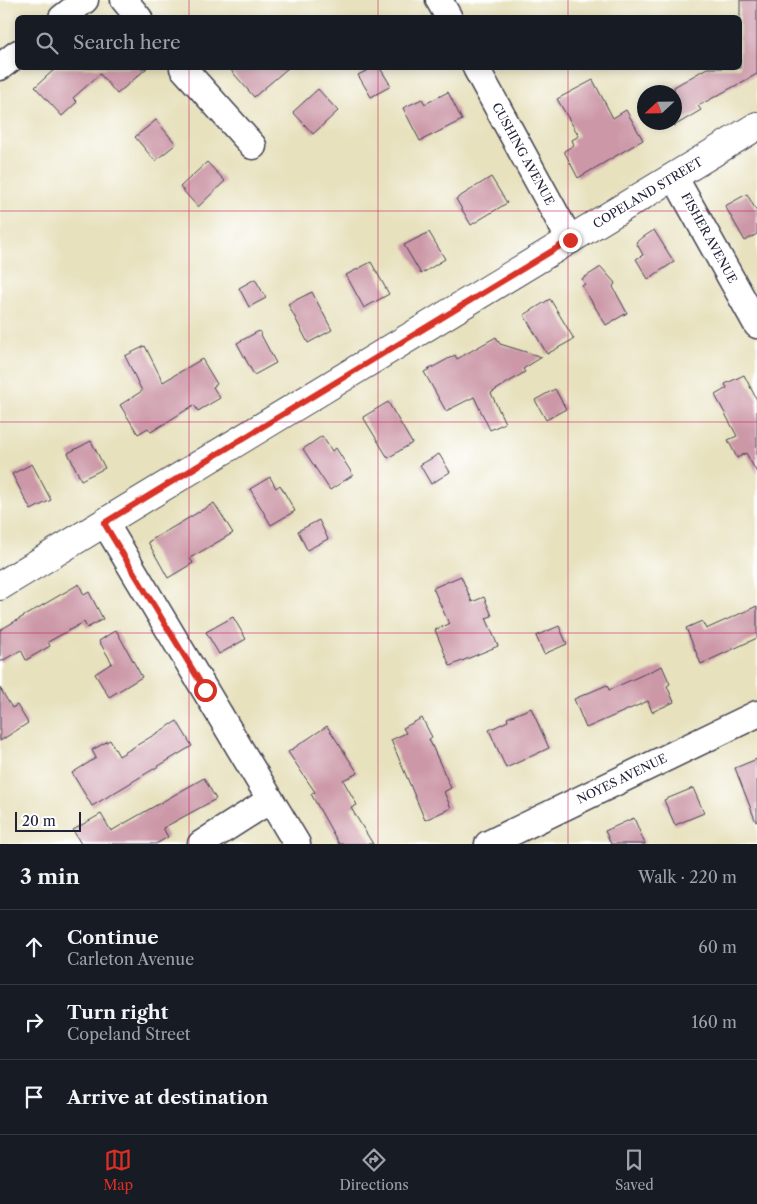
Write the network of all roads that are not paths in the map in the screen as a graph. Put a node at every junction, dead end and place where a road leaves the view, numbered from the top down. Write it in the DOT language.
graph roads {
  1 [pos="84,0"];
  2 [pos="124,0"];
  3 [pos="439,0"];
  4 [pos="66,15"];
  5 [pos="136,15"];
  6 [pos="447,15"];
  7 [pos="15,55"];
  8 [pos="0,67"];
  9 [pos="185,70"];
  10 [pos="477,70"];
  11 [pos="757,126"];
  12 [pos="253,146"];
  13 [pos="675,178"];
  14 [pos="570,240"];
  15 [pos="757,325"];
  16 [pos="104,523"];
  17 [pos="0,586"];
  18 [pos="757,714"];
  19 [pos="270,800"];
  20 [pos="201,844"];
  21 [pos="297,844"];
  22 [pos="488,844"];
  1 -- 4 [label="street"];
  2 -- 5 [label="street"];
  3 -- 6 [label="street"];
  7 -- 8 [label="street"];
  9 -- 12 [label="street"];
  10 -- 14 [label="street, CUSHING AVENUE"];
  11 -- 13 [label="main road, COPELAND STREET"];
  13 -- 14 [label="main road, COPELAND STREET"];
  13 -- 15 [label="street, FISHER AVENUE"];
  14 -- 16 [label="main road, COPELAND STREET"];
  16 -- 17 [label="main road, COPELAND STREET"];
  16 -- 19 [label="street"];
  18 -- 22 [label="street, NOYES AVENUE"];
  19 -- 20 [label="street"];
  19 -- 21 [label="street"];
}
